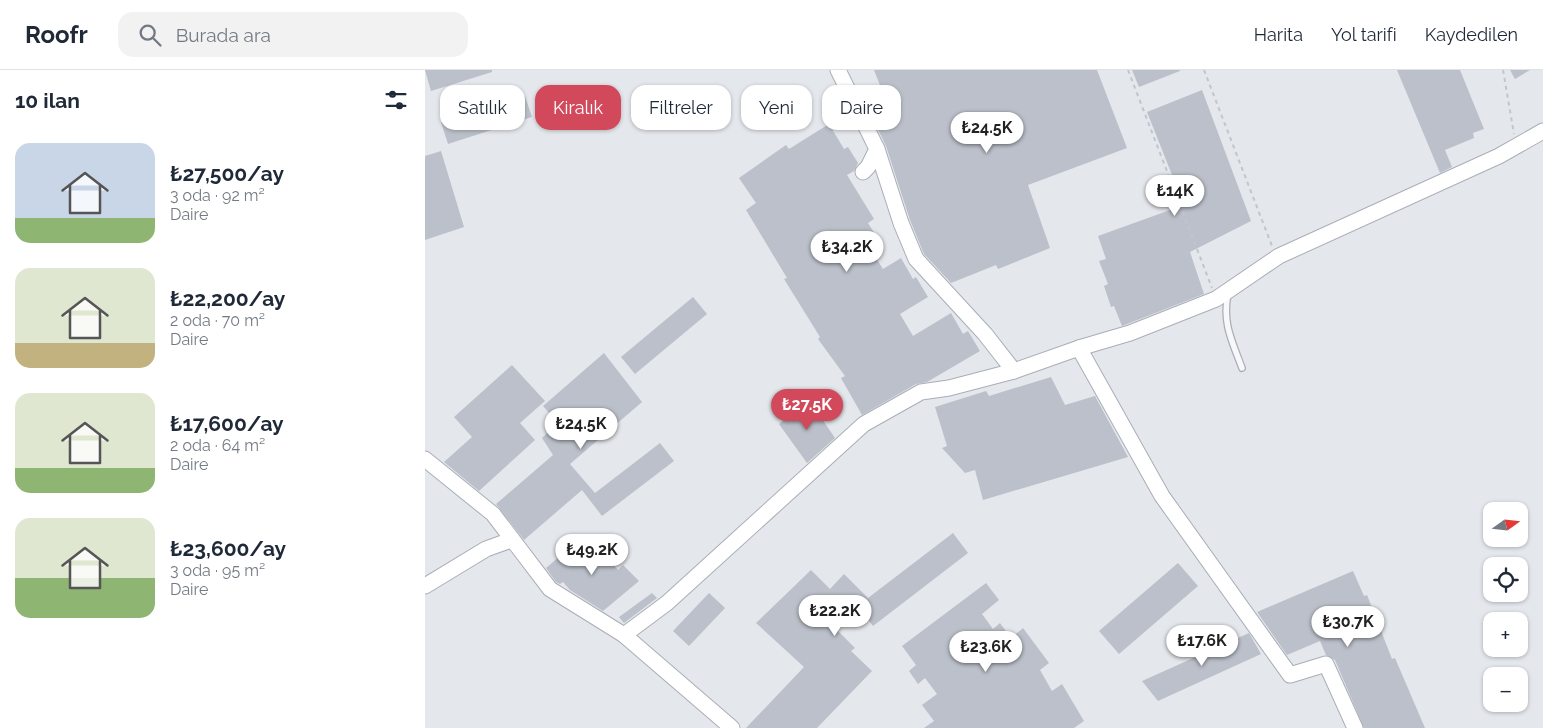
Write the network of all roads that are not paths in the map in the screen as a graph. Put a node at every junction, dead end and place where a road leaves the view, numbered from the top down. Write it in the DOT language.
graph roads {
  1 [pos="838,70"];
  2 [pos="1543,131"];
  3 [pos="877,149"];
  4 [pos="863,172"];
  5 [pos="1222,296"];
  6 [pos="1079,348"];
  7 [pos="1242,368"];
  8 [pos="1014,371"];
  9 [pos="425,459"];
  10 [pos="511,540"];
  11 [pos="425,586"];
  12 [pos="623,635"];
  13 [pos="732,728"];
  14 [pos="1355,728"];
  1 -- 3 [label="street"];
  2 -- 5 [label="street"];
  3 -- 4 [label="street"];
  3 -- 8 [label="street"];
  5 -- 6 [label="street"];
  5 -- 7 [label="lane"];
  6 -- 8 [label="street"];
  6 -- 14 [label="street"];
  8 -- 12 [label="street"];
  9 -- 10 [label="street"];
  10 -- 11 [label="street"];
  10 -- 12 [label="street"];
  12 -- 13 [label="street"];
}
